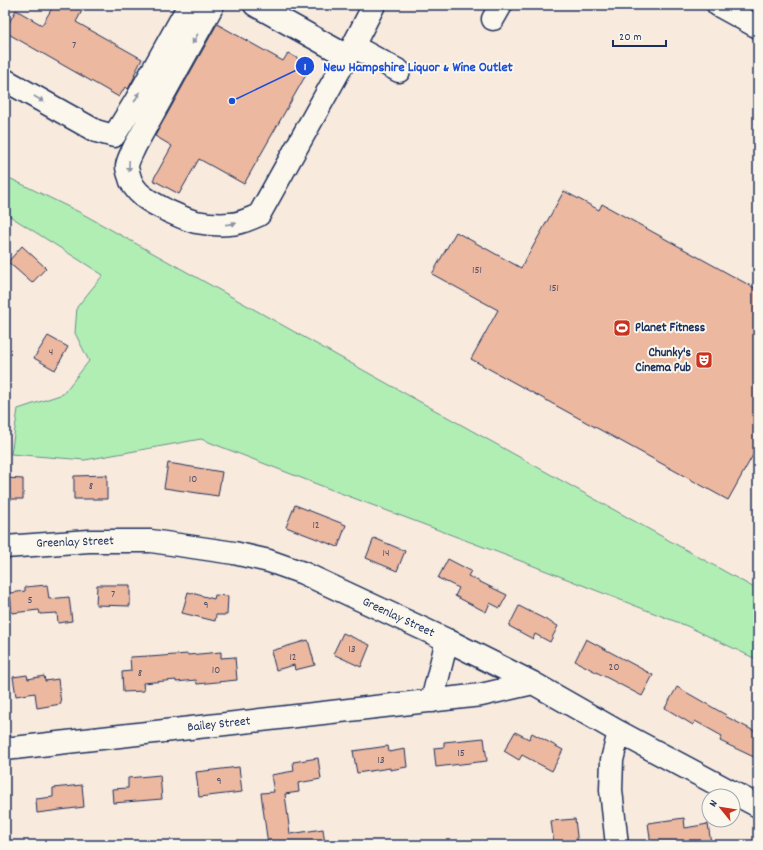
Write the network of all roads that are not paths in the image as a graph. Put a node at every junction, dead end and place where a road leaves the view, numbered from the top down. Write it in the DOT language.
graph roads {
  1 [pos="189,5"];
  2 [pos="213,5"];
  3 [pos="255,5"];
  4 [pos="718,5"];
  5 [pos="368,7"];
  6 [pos="758,27"];
  7 [pos="350,51"];
  8 [pos="399,71"];
  9 [pos="5,80"];
  10 [pos="114,136"];
  11 [pos="135,146"];
  12 [pos="5,547"];
  13 [pos="447,640"];
  14 [pos="533,683"];
  15 [pos="432,701"];
  16 [pos="619,732"];
  17 [pos="5,749"];
  18 [pos="758,806"];
  19 [pos="616,845"];
  10 -- 1 [label="street, one-way"];
  2 -- 11 [label="street, one-way"];
  3 -- 7 [label="street"];
  4 -- 6 [label="street"];
  5 -- 7 [label="street"];
  7 -- 8 [label="street"];
  11 -- 7 [label="street, one-way"];
  9 -- 10 [label="street, one-way"];
  10 -- 11 [label="street"];
  12 -- 13 [label="street, Greenlay Street"];
  13 -- 14 [label="street, Greenlay Street"];
  13 -- 15 [label="street"];
  14 -- 15 [label="street, Bailey Street"];
  14 -- 16 [label="street, Greenlay Street"];
  15 -- 17 [label="street, Bailey Street"];
  16 -- 18 [label="street, Greenlay Street"];
  16 -- 19 [label="street"];
}
